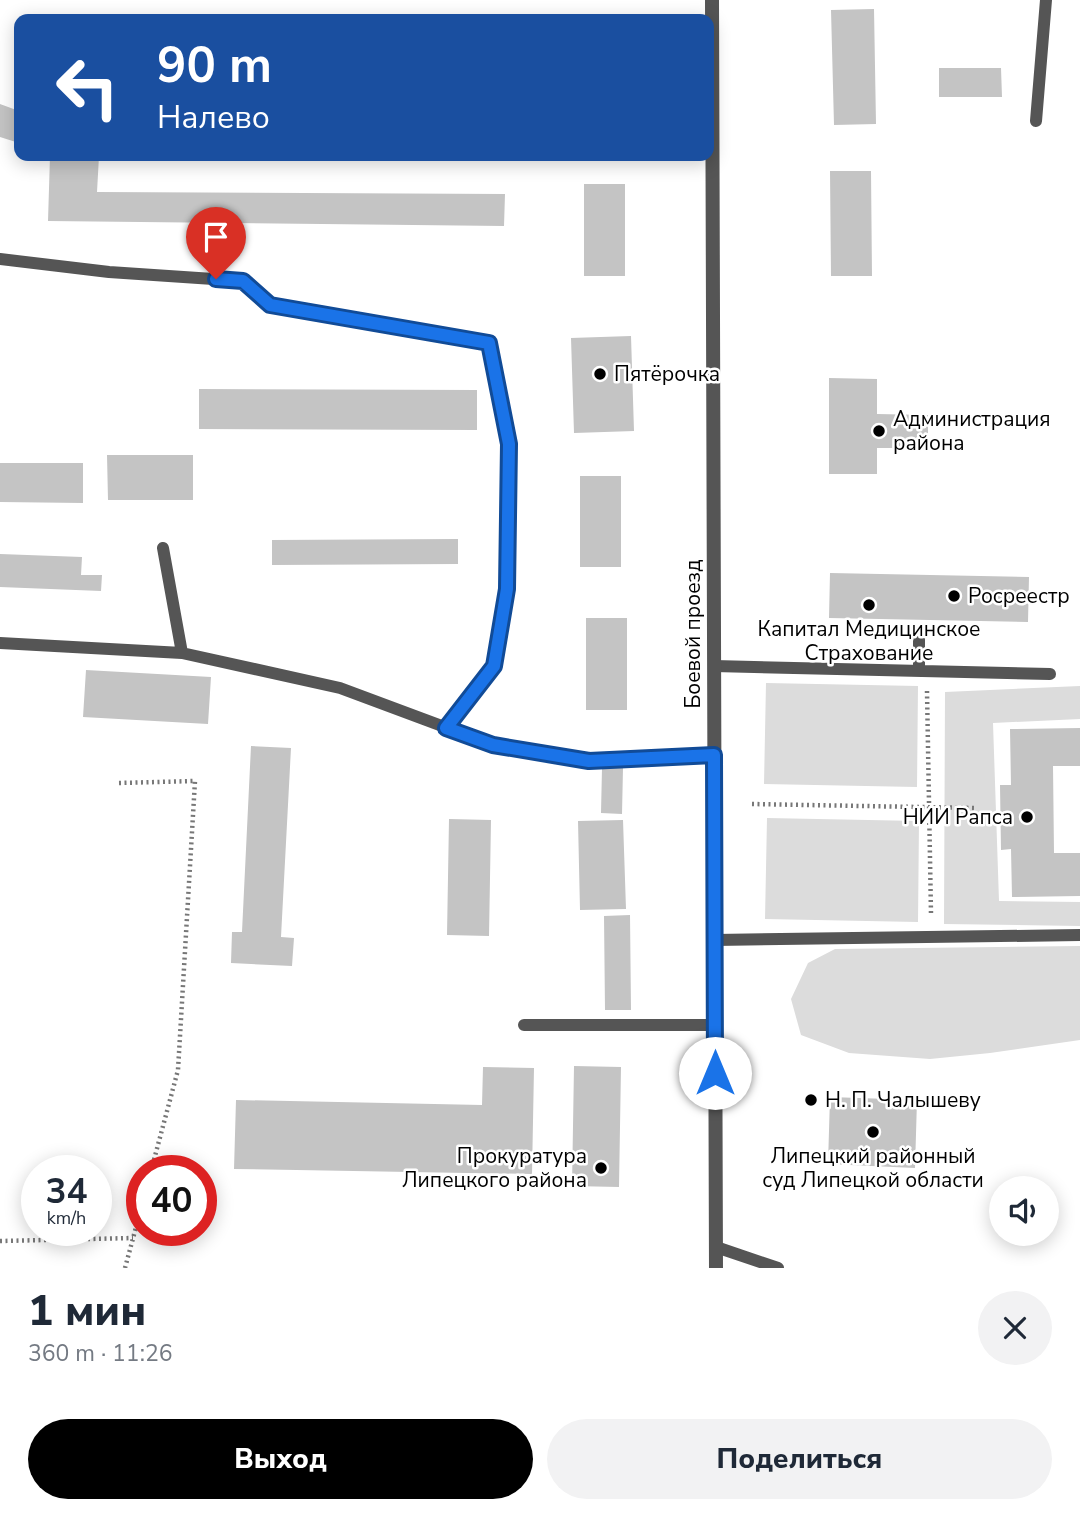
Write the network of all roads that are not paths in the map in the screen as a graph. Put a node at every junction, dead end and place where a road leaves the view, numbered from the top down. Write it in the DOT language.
graph roads {
  1 [pos="1046,0"];
  2 [pos="1036,121"];
  3 [pos="712,161"];
  4 [pos="0,259"];
  5 [pos="163,548"];
  6 [pos="919,632"];
  7 [pos="0,643"];
  8 [pos="182,653"];
  9 [pos="714,666"];
  10 [pos="919,671"];
  11 [pos="1050,674"];
  12 [pos="446,728"];
  13 [pos="714,755"];
  14 [pos="1080,935"];
  15 [pos="715,940"];
  16 [pos="524,1025"];
  17 [pos="715,1025"];
  18 [pos="716,1247"];
  19 [pos="716,1268"];
  20 [pos="778,1268"];
  1 -- 2 [label="lane"];
  3 -- 9 [label="street, Боевой проезд"];
  4 -- 12 [label="lane"];
  5 -- 8 [label="lane"];
  6 -- 10 [label="lane"];
  7 -- 8 [label="lane"];
  8 -- 12 [label="lane"];
  9 -- 10 [label="lane"];
  9 -- 13 [label="street, Боевой проезд"];
  10 -- 11 [label="lane"];
  12 -- 13 [label="lane"];
  13 -- 15 [label="street, Боевой проезд"];
  14 -- 15 [label="lane"];
  15 -- 17 [label="street, Боевой проезд"];
  16 -- 17 [label="lane"];
  17 -- 18 [label="street, Боевой проезд"];
  18 -- 19 [label="street, Боевой проезд"];
  18 -- 20 [label="lane"];
}
